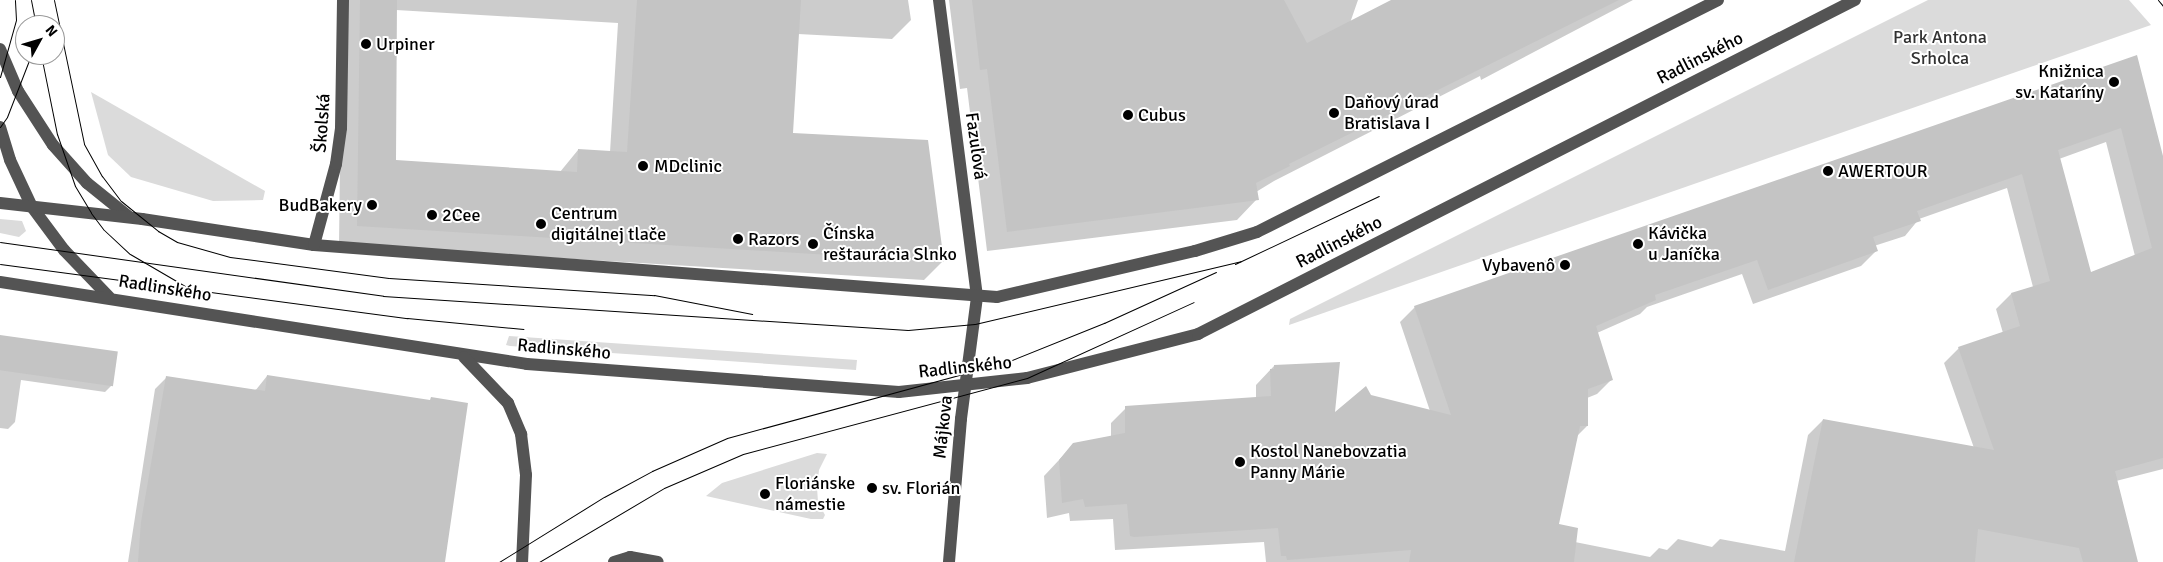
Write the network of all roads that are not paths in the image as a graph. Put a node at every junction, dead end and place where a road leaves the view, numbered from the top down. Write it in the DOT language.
graph roads {
  1 [pos="343,0"];
  2 [pos="939,0"];
  3 [pos="1718,0"];
  4 [pos="1855,0"];
  5 [pos="0,49"];
  6 [pos="0,127"];
  7 [pos="0,203"];
  8 [pos="32,207"];
  9 [pos="132,218"];
  10 [pos="314,245"];
  11 [pos="0,282"];
  12 [pos="109,297"];
  13 [pos="977,297"];
  14 [pos="464,357"];
  15 [pos="965,384"];
  16 [pos="521,561"];
  17 [pos="614,562"];
  18 [pos="658,562"];
  19 [pos="949,562"];
  1 -- 10 [label="street, Školská"];
  2 -- 13 [label="street, Fazuľová"];
  3 -- 13 [label="street"];
  4 -- 15 [label="street, Radlinského"];
  5 -- 9 [label="street"];
  6 -- 8 [label="street"];
  7 -- 8 [label="street"];
  8 -- 9 [label="street"];
  8 -- 12 [label="street"];
  9 -- 10 [label="street"];
  10 -- 13 [label="street"];
  11 -- 12 [label="street, Radlinského"];
  12 -- 14 [label="street, Radlinského"];
  13 -- 15 [label="street, Májkova"];
  14 -- 15 [label="street, Radlinského"];
  14 -- 16 [label="street"];
  15 -- 19 [label="street, Májkova"];
  17 -- 18 [label="street"];
}
